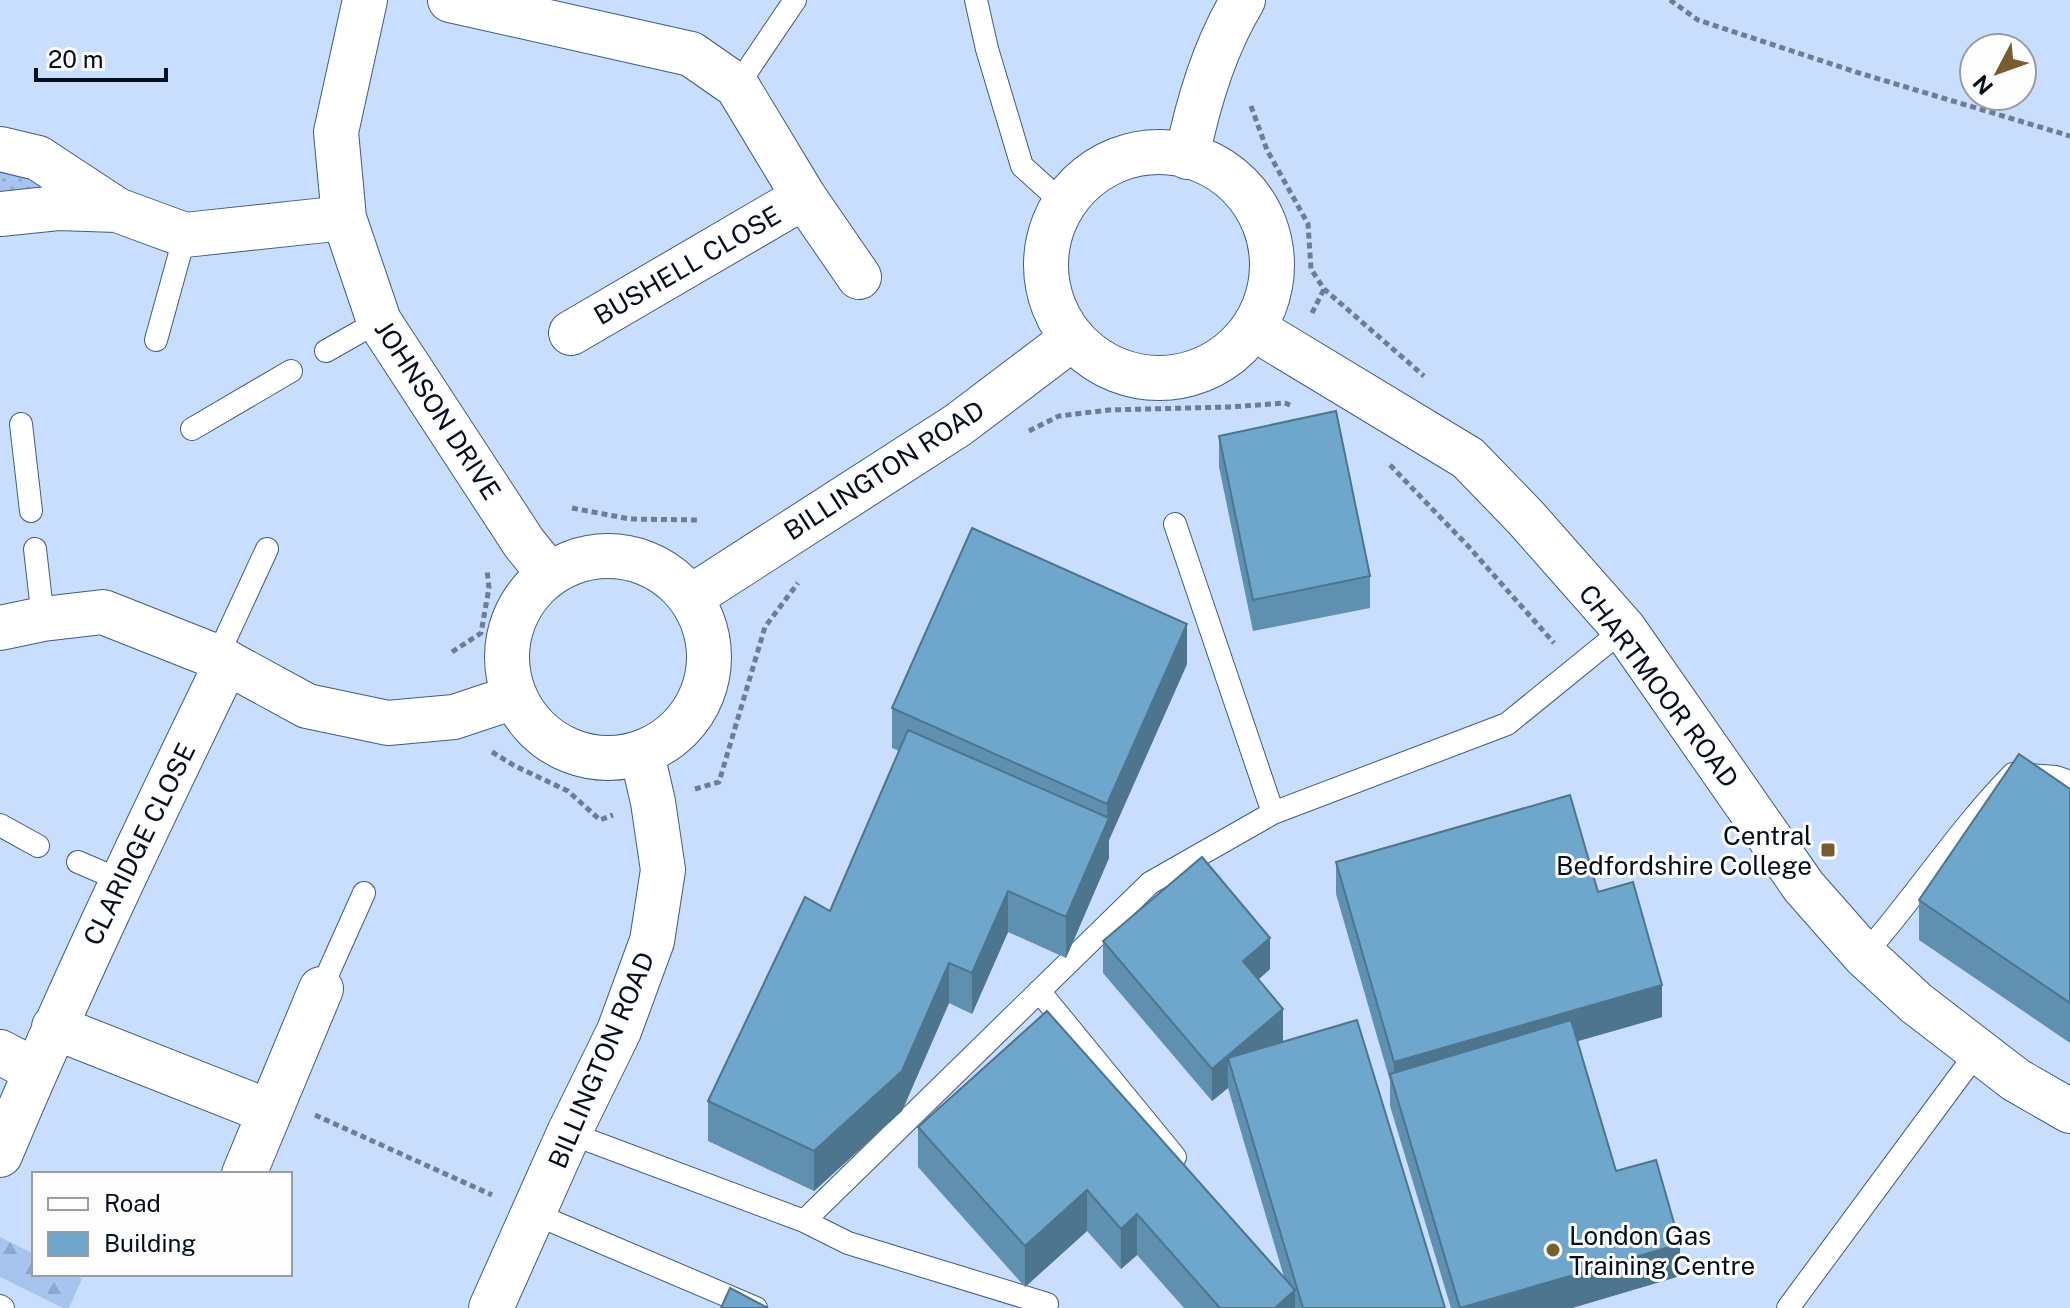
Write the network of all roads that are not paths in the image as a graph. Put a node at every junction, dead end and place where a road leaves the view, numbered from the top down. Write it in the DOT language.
graph roads {
  1 [pos="365,0"];
  2 [pos="450,0"];
  3 [pos="795,0"];
  4 [pos="976,0"];
  5 [pos="1243,0"];
  6 [pos="542,10"];
  7 [pos="737,86"];
  8 [pos="0,149"];
  9 [pos="1187,157"];
  10 [pos="804,197"];
  11 [pos="1064,204"];
  12 [pos="117,210"];
  13 [pos="0,214"];
  14 [pos="344,218"];
  15 [pos="185,235"];
  16 [pos="859,277"];
  17 [pos="379,321"];
  18 [pos="1253,328"];
  19 [pos="571,333"];
  20 [pos="1073,338"];
  21 [pos="156,340"];
  22 [pos="326,351"];
  23 [pos="291,371"];
  24 [pos="21,424"];
  25 [pos="192,429"];
  26 [pos="31,511"];
  27 [pos="1175,524"];
  28 [pos="35,549"];
  29 [pos="267,549"];
  30 [pos="549,574"];
  31 [pos="691,597"];
  32 [pos="43,619"];
  33 [pos="0,628"];
  34 [pos="1624,629"];
  35 [pos="222,659"];
  36 [pos="514,697"];
  37 [pos="642,754"];
  38 [pos="2070,782"];
  39 [pos="1273,813"];
  40 [pos="0,825"];
  41 [pos="38,846"];
  42 [pos="78,862"];
  43 [pos="120,880"];
  44 [pos="364,893"];
  45 [pos="1864,955"];
  46 [pos="321,989"];
  47 [pos="1039,991"];
  48 [pos="54,1027"];
  49 [pos="1978,1051"];
  50 [pos="18,1061"];
  51 [pos="2070,1111"];
  52 [pos="288,1112"];
  53 [pos="569,1133"];
  54 [pos="0,1155"];
  55 [pos="245,1172"];
  56 [pos="1189,1173"];
  57 [pos="518,1206"];
  58 [pos="804,1221"];
  59 [pos="1047,1304"];
  60 [pos="491,1308"];
  61 [pos="756,1308"];
  62 [pos="1788,1308"];
  1 -- 14 [label="street, JOHNSON DRIVE"];
  2 -- 6 [label="street, BUSHELL CLOSE"];
  3 -- 7 [label="lane"];
  4 -- 11 [label="lane"];
  5 -- 9 [label="street"];
  6 -- 7 [label="street, BUSHELL CLOSE"];
  7 -- 10 [label="street, BUSHELL CLOSE"];
  8 -- 12 [label="street"];
  9 -- 11 [label="street"];
  9 -- 18 [label="street"];
  10 -- 16 [label="street, BUSHELL CLOSE"];
  10 -- 19 [label="street, BUSHELL CLOSE"];
  11 -- 20 [label="street"];
  12 -- 13 [label="street"];
  12 -- 15 [label="street"];
  14 -- 15 [label="street"];
  14 -- 17 [label="street, JOHNSON DRIVE"];
  15 -- 21 [label="lane"];
  17 -- 22 [label="lane"];
  17 -- 30 [label="street, JOHNSON DRIVE"];
  18 -- 20 [label="street"];
  18 -- 34 [label="street, CHARTMOOR ROAD"];
  20 -- 31 [label="street, BILLINGTON ROAD"];
  23 -- 25 [label="lane"];
  24 -- 26 [label="lane"];
  27 -- 39 [label="lane"];
  28 -- 32 [label="lane"];
  29 -- 35 [label="lane"];
  30 -- 31 [label="street"];
  30 -- 36 [label="street"];
  31 -- 37 [label="street"];
  32 -- 33 [label="street"];
  32 -- 35 [label="street"];
  34 -- 39 [label="lane"];
  34 -- 45 [label="street, CHARTMOOR ROAD"];
  35 -- 36 [label="street"];
  35 -- 43 [label="street, CLARIDGE CLOSE"];
  36 -- 37 [label="street"];
  37 -- 53 [label="street, BILLINGTON ROAD"];
  38 -- 45 [label="lane"];
  39 -- 47 [label="lane"];
  40 -- 41 [label="lane"];
  42 -- 43 [label="lane"];
  43 -- 48 [label="street, CLARIDGE CLOSE"];
  44 -- 46 [label="lane"];
  45 -- 49 [label="street, CHARTMOOR ROAD"];
  46 -- 52 [label="street"];
  47 -- 56 [label="lane"];
  47 -- 58 [label="lane"];
  48 -- 50 [label="street, CLARIDGE CLOSE"];
  48 -- 52 [label="street"];
  49 -- 51 [label="street, CHARTMOOR ROAD"];
  49 -- 62 [label="lane"];
  50 -- 54 [label="street, CLARIDGE CLOSE"];
  52 -- 55 [label="street"];
  53 -- 57 [label="street, BILLINGTON ROAD"];
  53 -- 58 [label="lane"];
  57 -- 60 [label="street, BILLINGTON ROAD"];
  57 -- 61 [label="lane"];
  58 -- 59 [label="lane"];
}
